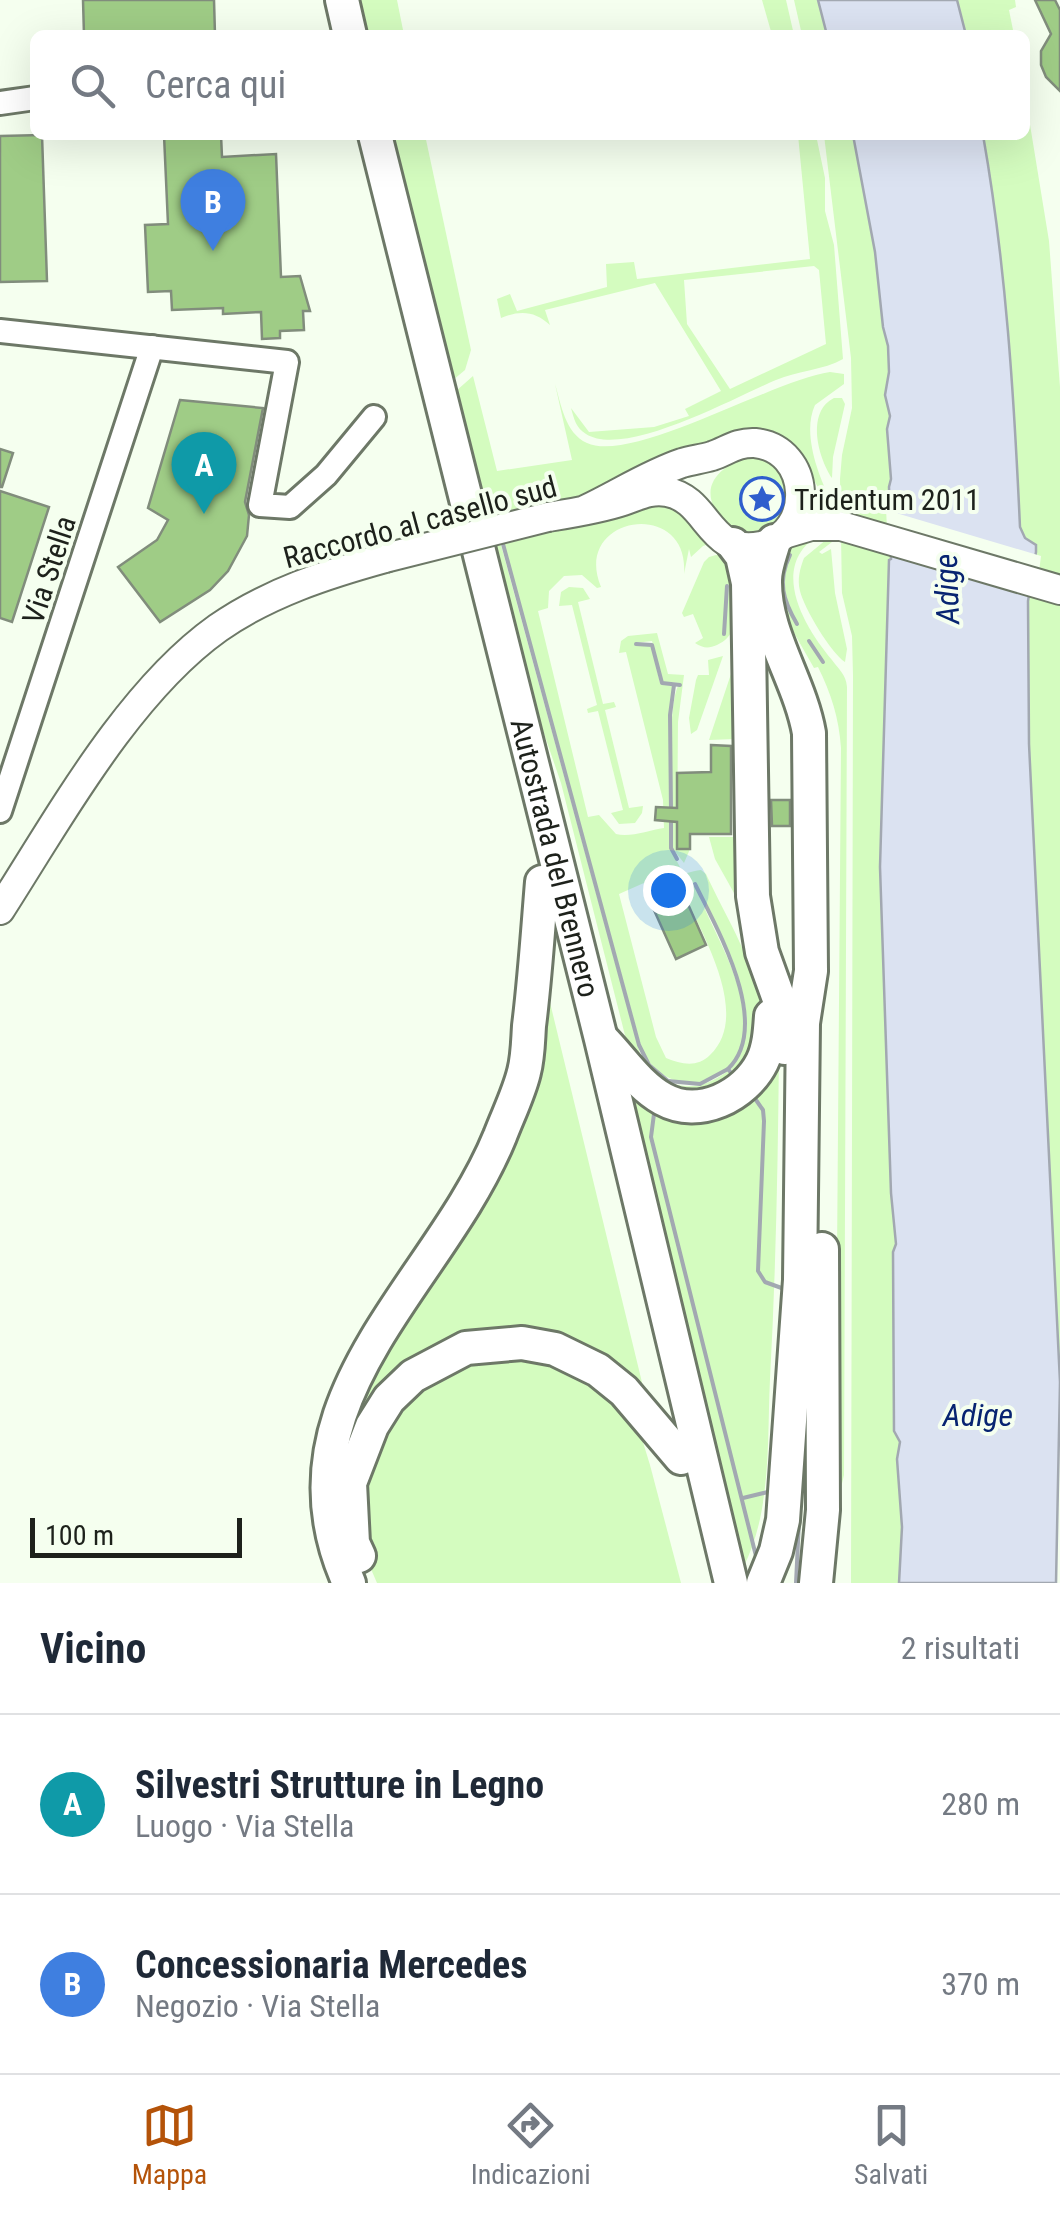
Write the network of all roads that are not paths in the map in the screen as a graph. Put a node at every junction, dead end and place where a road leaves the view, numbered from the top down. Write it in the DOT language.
graph roads {
  1 [pos="323,0"];
  2 [pos="342,0"];
  3 [pos="331,30"];
  4 [pos="349,30"];
  5 [pos="30,99"];
  6 [pos="0,104"];
  7 [pos="358,140"];
  8 [pos="377,140"];
  9 [pos="0,332"];
  10 [pos="152,347"];
  11 [pos="374,417"];
  12 [pos="716,455"];
  13 [pos="799,481"];
  14 [pos="585,510"];
  15 [pos="700,514"];
  16 [pos="841,519"];
  17 [pos="779,537"];
  18 [pos="733,544"];
  19 [pos="1060,574"];
  20 [pos="1060,590"];
  21 [pos="0,810"];
  22 [pos="542,882"];
  23 [pos="0,910"];
  24 [pos="811,971"];
  25 [pos="768,972"];
  26 [pos="601,1038"];
  27 [pos="791,1280"];
  28 [pos="681,1458"];
  29 [pos="349,1583"];
  30 [pos="371,1583"];
  31 [pos="710,1583"];
  32 [pos="731,1583"];
  33 [pos="745,1583"];
  34 [pos="762,1583"];
  35 [pos="816,1583"];
  1 -- 3 [label="highway"];
  2 -- 4 [label="highway"];
  5 -- 6 [label="street"];
  7 -- 22 [label="highway, Autostrada del Brennero"];
  8 -- 26 [label="highway, Autostrada del Brennero"];
  9 -- 10 [label="street"];
  10 -- 11 [label="street"];
  10 -- 21 [label="street, Via Stella"];
  12 -- 13 [label="main road, Raccordo al casello sud"];
  12 -- 14 [label="main road, Raccordo al casello sud"];
  12 -- 15 [label="main road"];
  13 -- 16 [label="main road, Raccordo al casello sud"];
  13 -- 17 [label="main road"];
  14 -- 15 [label="main road, Raccordo al casello sud"];
  14 -- 23 [label="main road, Raccordo al casello sud, bridge"];
  15 -- 18 [label="main road, Raccordo al casello sud"];
  16 -- 17 [label="main road, Raccordo al casello sud"];
  16 -- 19 [label="main road, Raccordo al casello sud"];
  16 -- 20 [label="main road, Raccordo al casello sud"];
  17 -- 18 [label="main road, Raccordo al casello sud"];
  17 -- 24 [label="highway"];
  18 -- 25 [label="highway"];
  22 -- 28 [label="highway, Autostrada del Brennero"];
  22 -- 29 [label="highway"];
  24 -- 27 [label="highway"];
  24 -- 35 [label="highway"];
  25 -- 26 [label="highway"];
  25 -- 27 [label="highway"];
  26 -- 32 [label="highway, Autostrada del Brennero"];
  27 -- 33 [label="highway"];
  27 -- 34 [label="highway"];
  28 -- 30 [label="highway"];
  28 -- 31 [label="highway, Autostrada del Brennero"];
}
